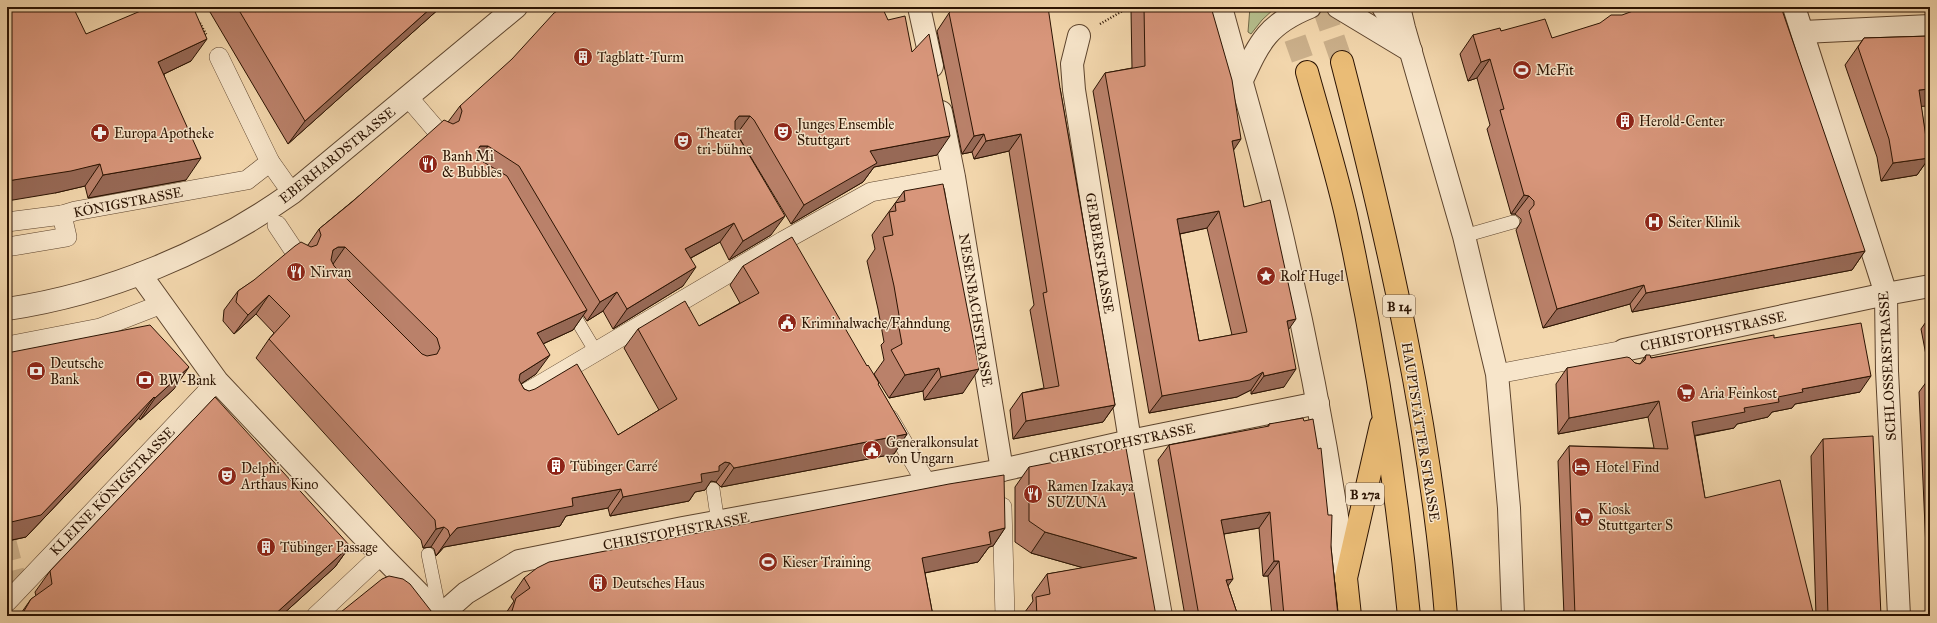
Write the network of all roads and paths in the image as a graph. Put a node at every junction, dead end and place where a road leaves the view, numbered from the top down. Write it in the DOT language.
graph roads {
  1 [pos="516,7"];
  2 [pos="919,7"];
  3 [pos="1221,7"];
  4 [pos="1232,7"];
  5 [pos="1310,7"];
  6 [pos="1338,7"];
  7 [pos="1383,7"];
  8 [pos="1399,7"];
  9 [pos="1794,7"];
  10 [pos="198,20"];
  11 [pos="1930,26"];
  12 [pos="1227,30"];
  13 [pos="1802,32"];
  14 [pos="1079,36"];
  15 [pos="1411,51"];
  16 [pos="219,57"];
  17 [pos="1342,62"];
  18 [pos="1307,72"];
  19 [pos="1242,80"];
  20 [pos="408,97"];
  21 [pos="438,132"];
  22 [pos="270,162"];
  23 [pos="954,177"];
  24 [pos="292,193"];
  25 [pos="62,215"];
  26 [pos="7,222"];
  27 [pos="1513,222"];
  28 [pos="277,225"];
  29 [pos="1464,236"];
  30 [pos="7,246"];
  31 [pos="297,254"];
  32 [pos="140,274"];
  33 [pos="1930,286"];
  34 [pos="1886,294"];
  35 [pos="562,295"];
  36 [pos="162,304"];
  37 [pos="7,309"];
  38 [pos="7,346"];
  39 [pos="596,352"];
  40 [pos="1625,357"];
  41 [pos="1497,374"];
  42 [pos="218,381"];
  43 [pos="516,399"];
  44 [pos="879,403"];
  45 [pos="1318,403"];
  46 [pos="1384,410"];
  47 [pos="1130,441"];
  48 [pos="1002,470"];
  49 [pos="927,484"];
  50 [pos="713,489"];
  51 [pos="718,523"];
  52 [pos="428,554"];
  53 [pos="1440,554"];
  54 [pos="381,555"];
  55 [pos="1346,578"];
  56 [pos="7,602"];
  57 [pos="441,615"];
  58 [pos="316,616"];
  59 [pos="1005,616"];
  60 [pos="1161,616"];
  61 [pos="1350,616"];
  62 [pos="1409,616"];
  63 [pos="1446,616"];
  64 [pos="1461,616"];
  65 [pos="1513,616"];
  66 [pos="1899,616"];
  1 -- 20 [label="street, EBERHARDSTRASSE"];
  2 -- 23 [label="street, NESENBACHSTRASSE"];
  3 -- 12 [label="street"];
  4 -- 12 [label="street"];
  5 -- 19 [label="street"];
  6 -- 15 [label="street"];
  7 -- 15 [label="street"];
  8 -- 15 [label="street"];
  9 -- 13 [label="street, SCHLOSSERSTRASSE"];
  10 -- 16 [label="path"];
  11 -- 13 [label="street"];
  12 -- 19 [label="street"];
  13 -- 34 [label="street, SCHLOSSERSTRASSE"];
  14 -- 47 [label="street, GERBERSTRASSE"];
  15 -- 29 [label="street"];
  16 -- 22 [label="street"];
  17 -- 53 [label="main road, HAUPTSTÄTTER STRASSE / B 14"];
  18 -- 46 [label="main road, B 14"];
  19 -- 45 [label="street"];
  20 -- 21 [label="street"];
  20 -- 24 [label="street, EBERHARDSTRASSE"];
  22 -- 24 [label="street"];
  22 -- 25 [label="street, KÖNIGSTRASSE"];
  23 -- 39 [label="street"];
  23 -- 48 [label="street, NESENBACHSTRASSE"];
  24 -- 32 [label="street, EBERHARDSTRASSE"];
  25 -- 26 [label="street"];
  25 -- 30 [label="street, KÖNIGSTRASSE"];
  27 -- 29 [label="lane"];
  28 -- 31 [label="street, EBERHARDSTRASSE"];
  29 -- 41 [label="street"];
  32 -- 36 [label="street"];
  32 -- 37 [label="street"];
  33 -- 34 [label="street, CHRISTOPHSTRASSE"];
  34 -- 40 [label="street, CHRISTOPHSTRASSE"];
  34 -- 66 [label="street, SCHLOSSERSTRASSE"];
  35 -- 39 [label="lane"];
  36 -- 38 [label="street"];
  36 -- 42 [label="street"];
  39 -- 43 [label="street"];
  40 -- 41 [label="street, CHRISTOPHSTRASSE"];
  41 -- 65 [label="street"];
  42 -- 54 [label="street"];
  42 -- 56 [label="street, KLEINE KÖNIGSTRASSE"];
  44 -- 49 [label="street"];
  45 -- 47 [label="street, CHRISTOPHSTRASSE"];
  45 -- 55 [label="street"];
  46 -- 55 [label="main road, B 27a"];
  46 -- 62 [label="main road, B 14"];
  47 -- 48 [label="street, CHRISTOPHSTRASSE"];
  47 -- 60 [label="street, GERBERSTRASSE"];
  48 -- 49 [label="street, CHRISTOPHSTRASSE"];
  48 -- 59 [label="street, NESENBACHSTRASSE"];
  49 -- 51 [label="street, CHRISTOPHSTRASSE"];
  50 -- 51 [label="lane"];
  51 -- 57 [label="street, CHRISTOPHSTRASSE"];
  52 -- 57 [label="lane"];
  53 -- 63 [label="main road, HAUPTSTÄTTER STRASSE / B 14"];
  53 -- 64 [label="main road"];
  54 -- 57 [label="street"];
  54 -- 58 [label="street"];
  55 -- 61 [label="main road, B 27a"];
}
